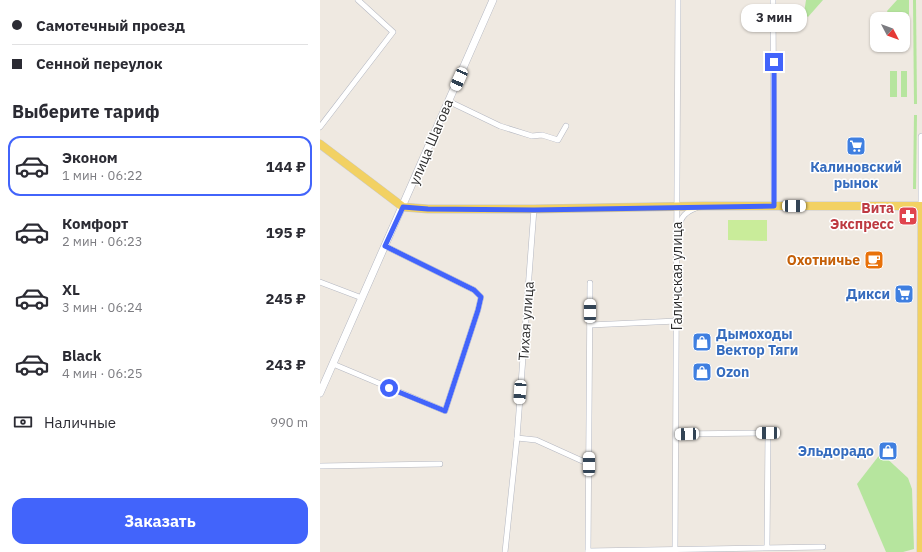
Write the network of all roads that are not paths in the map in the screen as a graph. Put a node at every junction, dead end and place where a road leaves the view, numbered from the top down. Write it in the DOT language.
graph roads {
  1 [pos="358,0"];
  2 [pos="493,0"];
  3 [pos="678,0"];
  4 [pos="773,0"];
  5 [pos="448,101"];
  6 [pos="566,126"];
  7 [pos="320,127"];
  8 [pos="922,137"];
  9 [pos="320,144"];
  10 [pos="703,206"];
  11 [pos="774,206"];
  12 [pos="922,206"];
  13 [pos="403,207"];
  14 [pos="677,207"];
  15 [pos="534,210"];
  16 [pos="677,236"];
  17 [pos="385,246"];
  18 [pos="320,282"];
  19 [pos="590,283"];
  20 [pos="362,298"];
  21 [pos="677,321"];
  22 [pos="590,325"];
  23 [pos="333,364"];
  24 [pos="321,391"];
  25 [pos="677,434"];
  26 [pos="517,438"];
  27 [pos="440,464"];
  28 [pos="589,464"];
  29 [pos="320,466"];
  30 [pos="921,543"];
  31 [pos="766,547"];
  32 [pos="823,547"];
  33 [pos="588,551"];
  34 [pos="675,551"];
  35 [pos="505,552"];
  36 [pos="921,552"];
  1 -- 7 [label="street"];
  2 -- 5 [label="main road, улица Шагова"];
  3 -- 14 [label="street, Галичская улица"];
  4 -- 11 [label="street"];
  5 -- 6 [label="street"];
  5 -- 13 [label="main road, улица Шагова"];
  8 -- 12 [label="main road"];
  9 -- 13 [label="main road"];
  10 -- 11 [label="main road"];
  10 -- 14 [label="main road"];
  10 -- 16 [label="street"];
  11 -- 12 [label="main road"];
  12 -- 30 [label="main road"];
  13 -- 15 [label="main road"];
  13 -- 17 [label="main road, улица Шагова"];
  14 -- 15 [label="main road"];
  14 -- 16 [label="street, Галичская улица"];
  15 -- 26 [label="street, Тихая улица"];
  16 -- 21 [label="street, Галичская улица"];
  17 -- 20 [label="main road, улица Шагова"];
  17 -- 23 [label="street"];
  18 -- 20 [label="street"];
  19 -- 22 [label="street"];
  20 -- 23 [label="main road, улица Шагова"];
  21 -- 22 [label="street"];
  21 -- 25 [label="street, Галичская улица"];
  22 -- 28 [label="street"];
  23 -- 24 [label="main road, улица Шагова"];
  25 -- 31 [label="street"];
  25 -- 34 [label="street, Галичская улица"];
  26 -- 28 [label="street"];
  26 -- 35 [label="street, Тихая улица"];
  27 -- 29 [label="street"];
  28 -- 33 [label="street"];
  30 -- 36 [label="main road"];
  31 -- 32 [label="street"];
  31 -- 34 [label="street"];
  33 -- 34 [label="street"];
}
